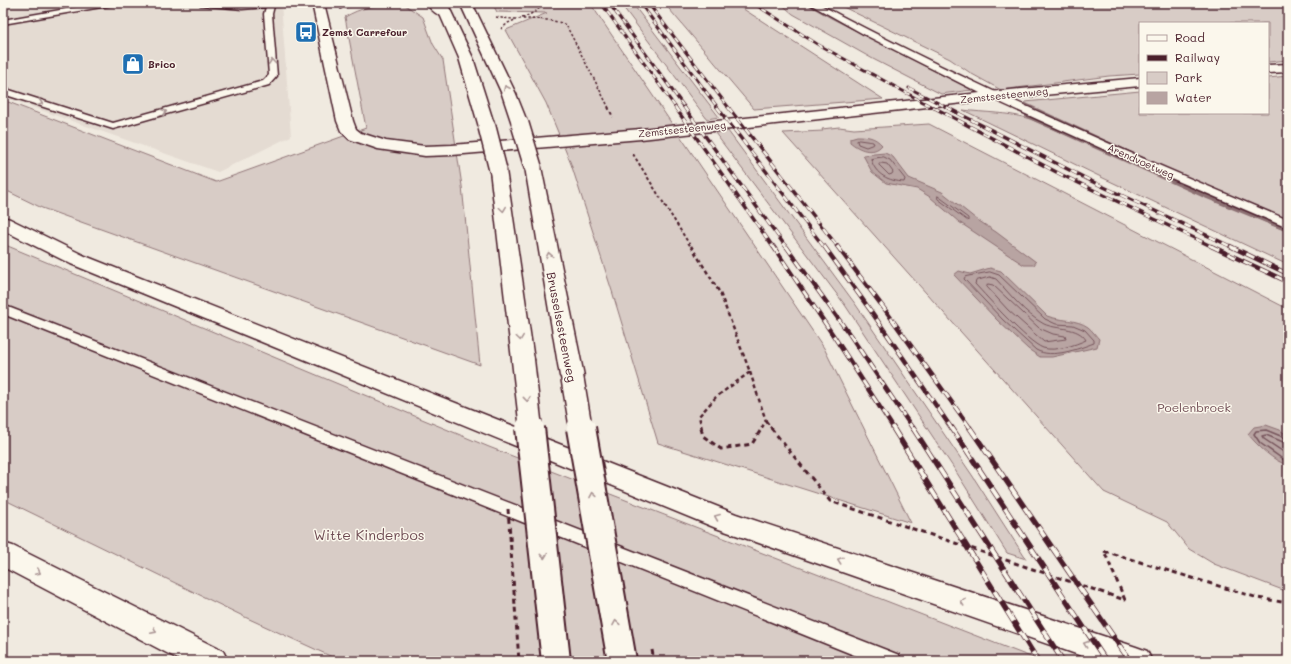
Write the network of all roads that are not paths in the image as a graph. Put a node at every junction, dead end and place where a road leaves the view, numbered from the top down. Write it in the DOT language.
graph roads {
  1 [pos="113,3"];
  2 [pos="200,3"];
  3 [pos="286,3"];
  4 [pos="432,3"];
  5 [pos="466,3"];
  6 [pos="812,3"];
  7 [pos="271,4"];
  8 [pos="319,7"];
  9 [pos="442,8"];
  10 [pos="3,22"];
  11 [pos="1288,68"];
  12 [pos="1269,69"];
  13 [pos="1139,82"];
  14 [pos="3,91"];
  15 [pos="994,96"];
  16 [pos="3,223"];
  17 [pos="1288,224"];
  18 [pos="3,309"];
  19 [pos="3,554"];
  20 [pos="212,661"];
  21 [pos="556,661"];
  22 [pos="622,661"];
  23 [pos="892,661"];
  24 [pos="1136,661"];
  1 -- 10 [label="lane"];
  2 -- 7 [label="lane"];
  3 -- 7 [label="lane"];
  4 -- 9 [label="main road"];
  22 -- 5 [label="main road, Brusselsesteenweg, one-way, bridge"];
  6 -- 15 [label="lane, Arendvoetweg"];
  14 -- 7 [label="lane, one-way"];
  8 -- 15 [label="main road, Zemstsesteenweg"];
  9 -- 21 [label="main road, one-way, bridge"];
  11 -- 12 [label="main road"];
  13 -- 15 [label="main road, Zemstsesteenweg"];
  15 -- 17 [label="lane, Arendvoetweg"];
  24 -- 16 [label="main road, one-way"];
  18 -- 23 [label="lane"];
  19 -- 20 [label="main road, one-way"];
}
